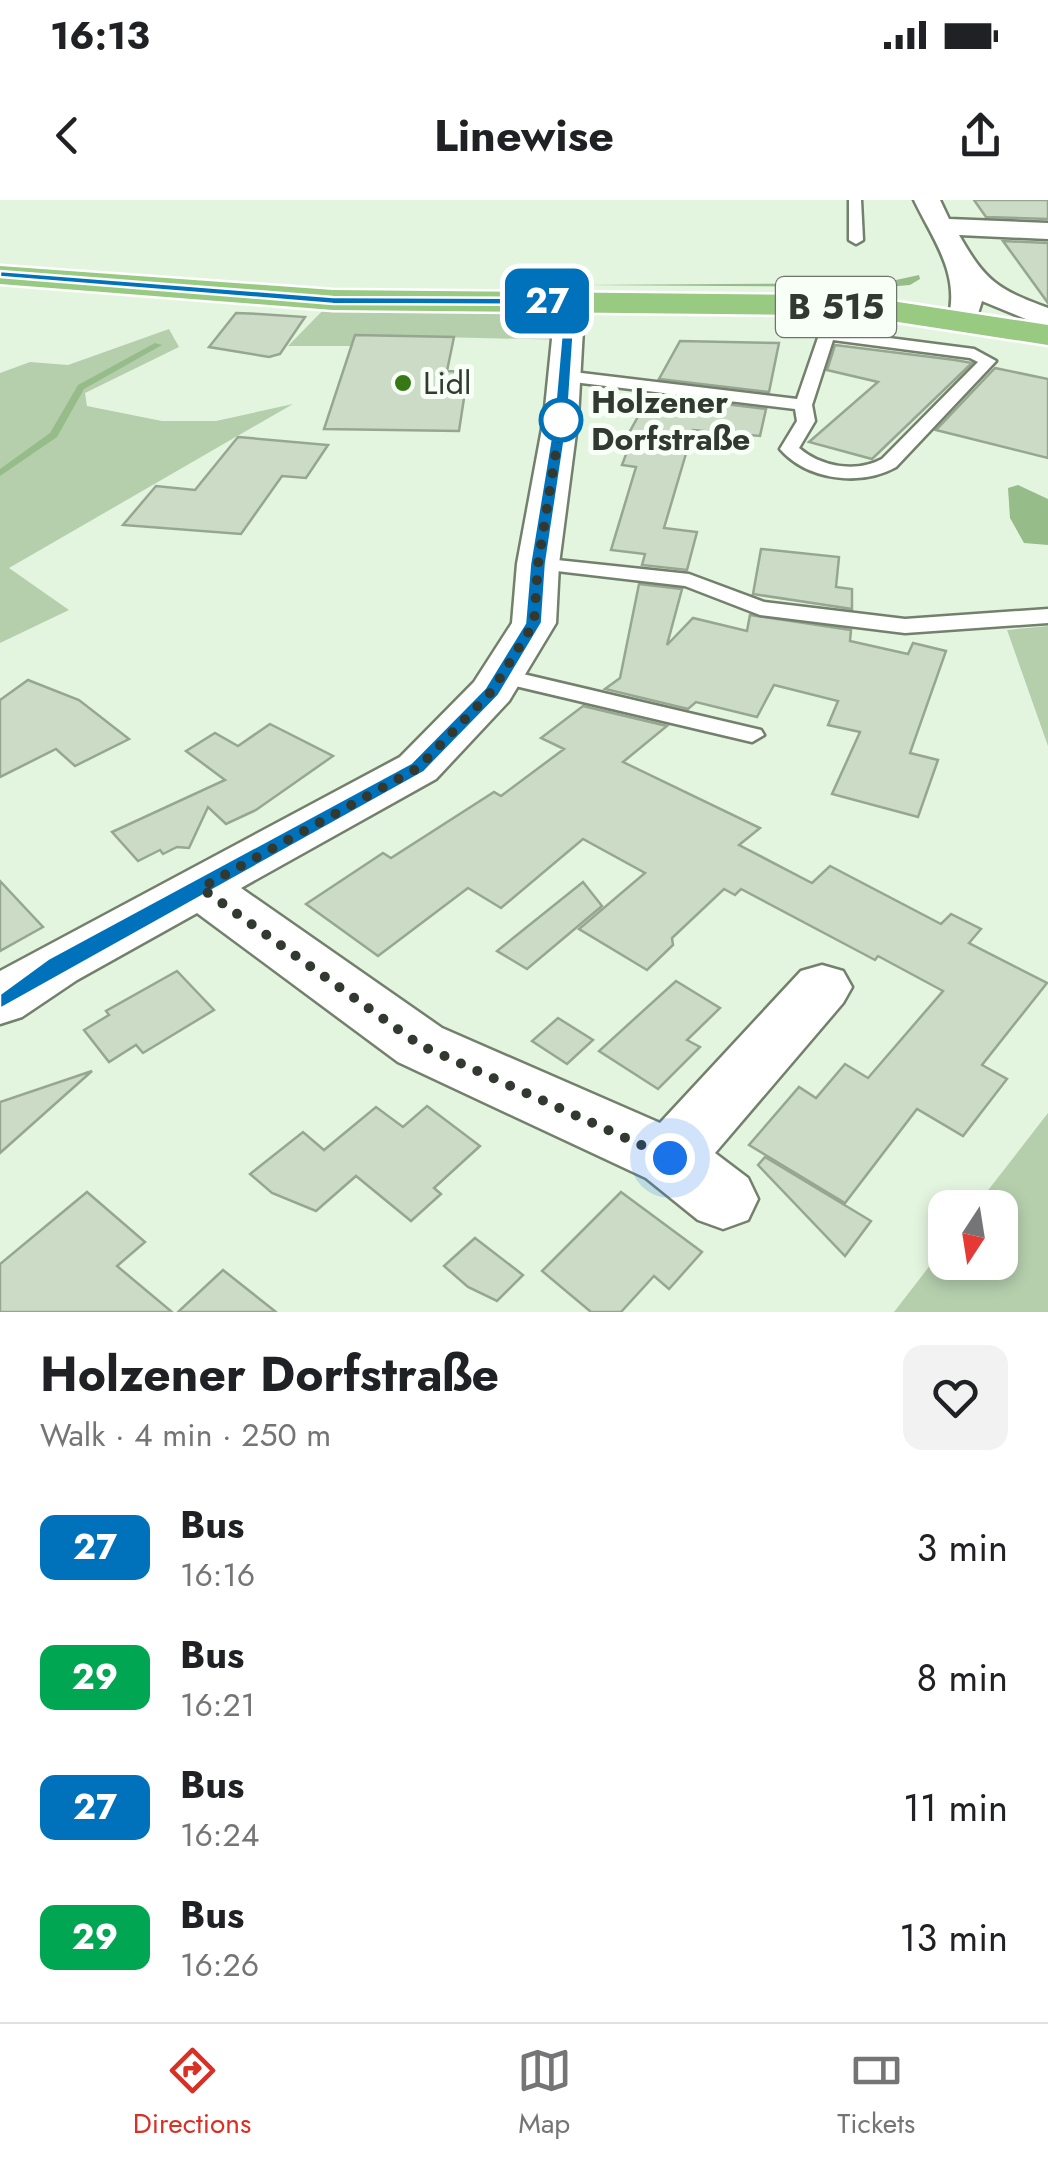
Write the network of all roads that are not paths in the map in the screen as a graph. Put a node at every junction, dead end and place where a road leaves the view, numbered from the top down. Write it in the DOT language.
graph roads {
  1 [pos="855,200"];
  2 [pos="926,200"];
  3 [pos="938,226"];
  4 [pos="1048,231"];
  5 [pos="856,240"];
  6 [pos="964,271"];
  7 [pos="0,274"];
  8 [pos="576,302"];
  9 [pos="1048,319"];
  10 [pos="963,320"];
  11 [pos="1048,335"];
  12 [pos="564,376"];
  13 [pos="803,406"];
  14 [pos="538,564"];
  15 [pos="1048,616"];
  16 [pos="502,676"];
  17 [pos="752,735"];
  18 [pos="201,888"];
  19 [pos="822,988"];
  20 [pos="0,1000"];
  21 [pos="670,1158"];
  22 [pos="723,1199"];
  1 -- 5 [label="lane"];
  2 -- 3 [label="street"];
  3 -- 4 [label="street"];
  3 -- 6 [label="street"];
  6 -- 9 [label="street"];
  6 -- 10 [label="street"];
  7 -- 8 [label="main road, B 515"];
  8 -- 10 [label="main road, B 515"];
  8 -- 12 [label="street"];
  10 -- 11 [label="main road, B 515"];
  12 -- 13 [label="lane"];
  12 -- 14 [label="street"];
  13 -- 13 [label="lane"];
  14 -- 15 [label="lane"];
  14 -- 16 [label="street"];
  16 -- 17 [label="lane"];
  16 -- 18 [label="street"];
  18 -- 20 [label="street"];
  18 -- 21 [label="street"];
  19 -- 21 [label="street"];
  21 -- 22 [label="street"];
}
